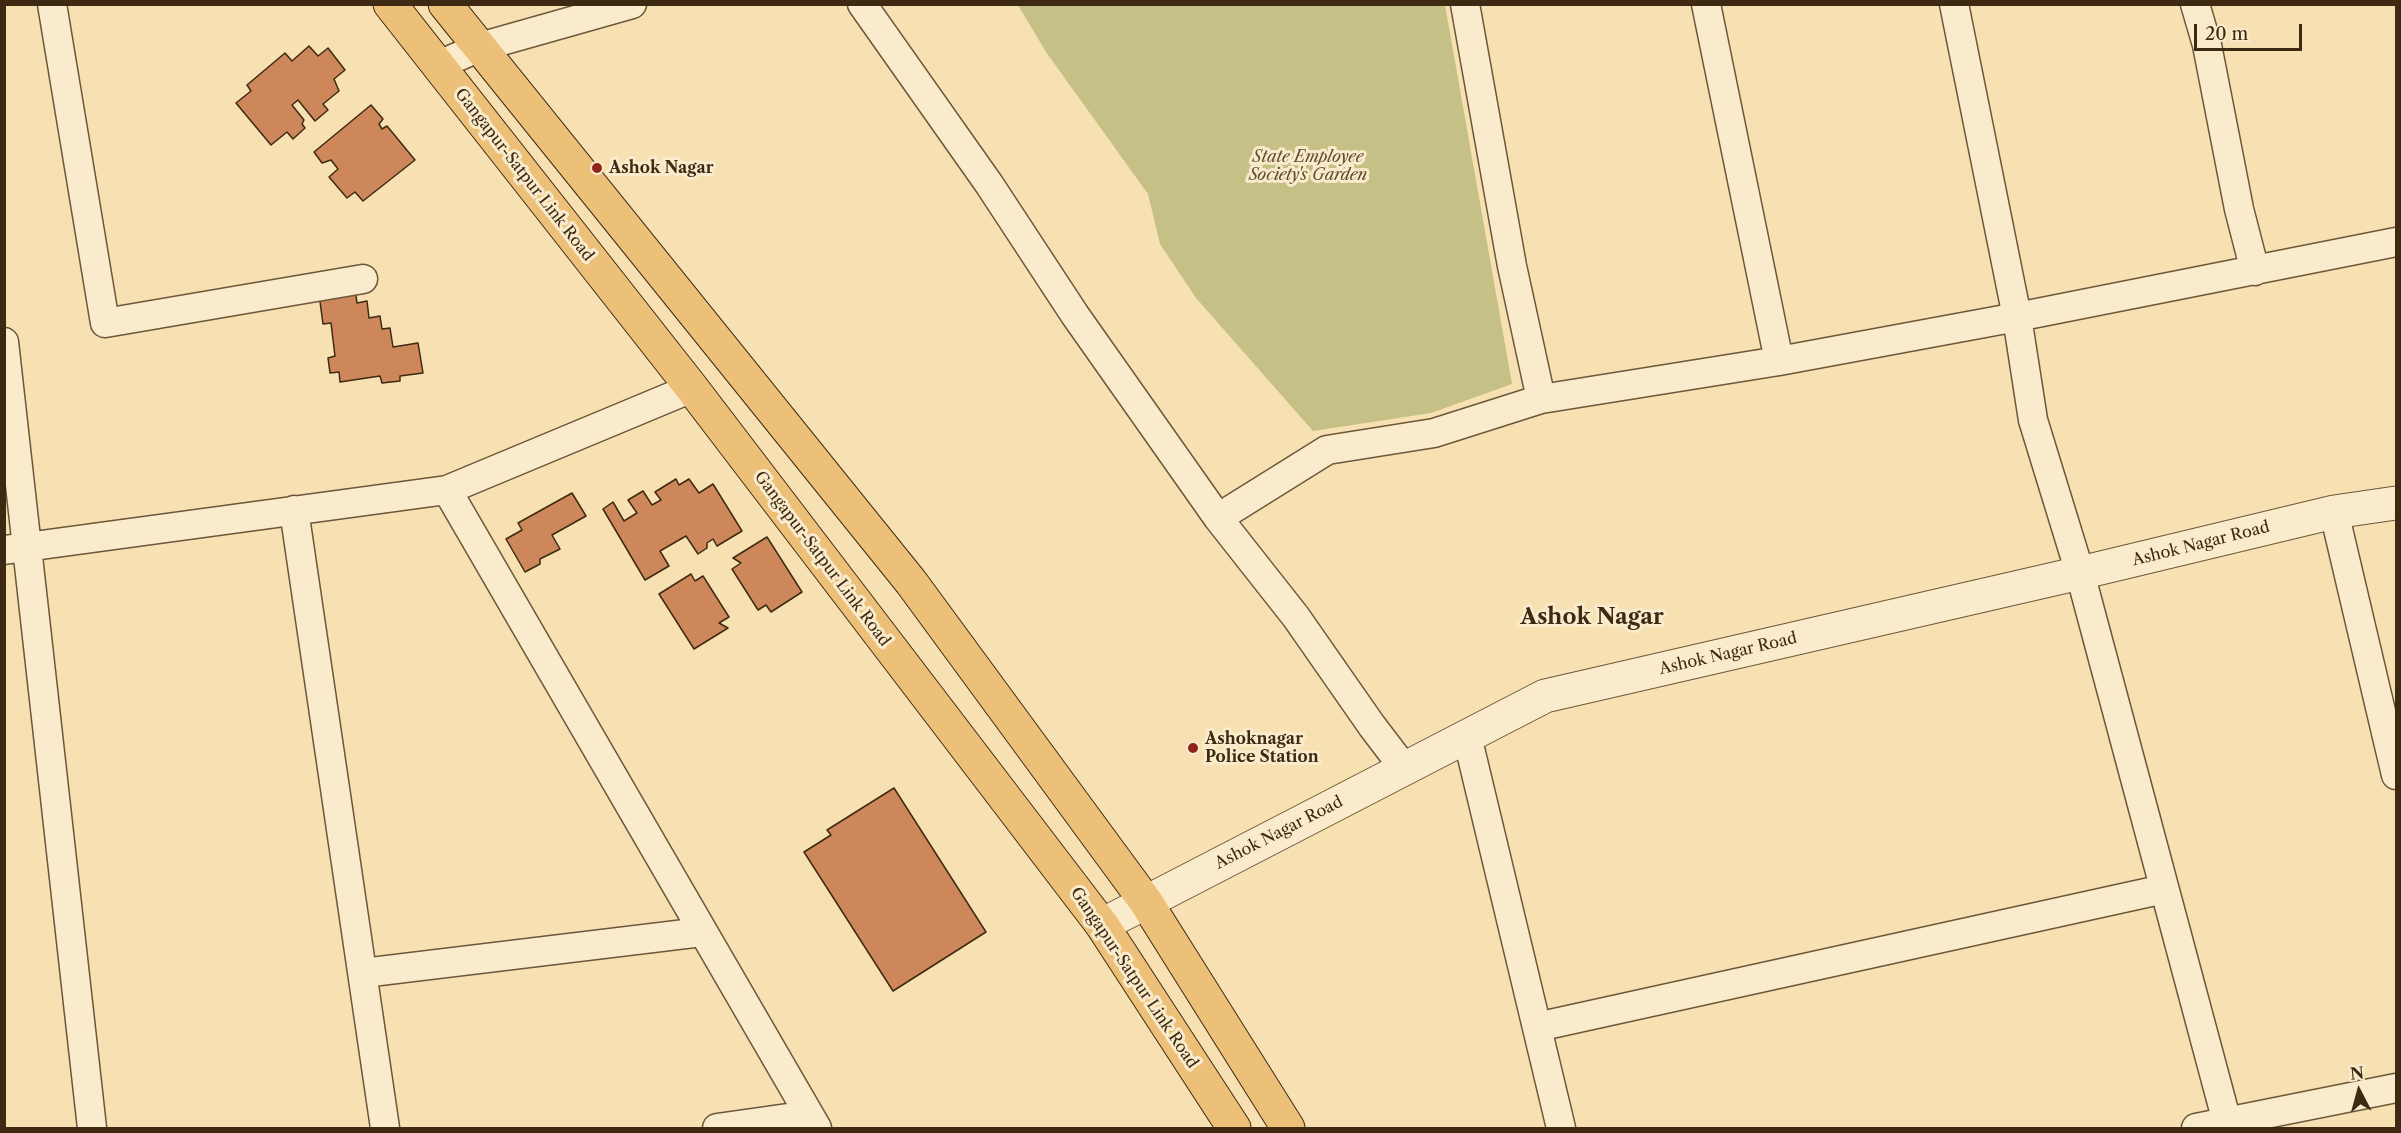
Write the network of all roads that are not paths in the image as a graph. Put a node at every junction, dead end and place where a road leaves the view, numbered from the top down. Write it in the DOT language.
graph roads {
  1 [pos="52,4"];
  2 [pos="390,4"];
  3 [pos="445,4"];
  4 [pos="632,4"];
  5 [pos="862,4"];
  6 [pos="1465,4"];
  7 [pos="1706,4"];
  8 [pos="1954,4"];
  9 [pos="2195,4"];
  10 [pos="480,47"];
  11 [pos="439,65"];
  12 [pos="2397,242"];
  13 [pos="2255,271"];
  14 [pos="363,279"];
  15 [pos="2017,317"];
  16 [pos="4,342"];
  17 [pos="1779,361"];
  18 [pos="692,388"];
  19 [pos="1541,399"];
  20 [pos="447,490"];
  21 [pos="2397,503"];
  22 [pos="294,510"];
  23 [pos="2334,512"];
  24 [pos="1218,518"];
  25 [pos="15,548"];
  26 [pos="2080,573"];
  27 [pos="1467,736"];
  28 [pos="1404,768"];
  29 [pos="2397,775"];
  30 [pos="2164,889"];
  31 [pos="1146,902"];
  32 [pos="1102,925"];
  33 [pos="702,932"];
  34 [pos="363,974"];
  35 [pos="1537,1027"];
  36 [pos="2397,1088"];
  37 [pos="813,1122"];
  38 [pos="2227,1122"];
  39 [pos="92,1128"];
  40 [pos="385,1128"];
  41 [pos="717,1128"];
  42 [pos="1234,1128"];
  43 [pos="1288,1128"];
  44 [pos="1562,1128"];
  45 [pos="2196,1128"];
  1 -- 14 [label="street"];
  2 -- 11 [label="main road, Gangapur-Satpur Link Road"];
  3 -- 10 [label="main road"];
  4 -- 10 [label="street"];
  5 -- 24 [label="street"];
  6 -- 19 [label="street"];
  7 -- 17 [label="street"];
  8 -- 15 [label="street"];
  9 -- 13 [label="street"];
  10 -- 11 [label="street"];
  10 -- 31 [label="main road"];
  11 -- 18 [label="main road, Gangapur-Satpur Link Road"];
  12 -- 13 [label="street"];
  13 -- 15 [label="street"];
  15 -- 17 [label="street"];
  15 -- 26 [label="street"];
  16 -- 25 [label="street"];
  17 -- 19 [label="street"];
  18 -- 20 [label="street"];
  18 -- 32 [label="main road, Gangapur-Satpur Link Road"];
  19 -- 24 [label="street"];
  20 -- 22 [label="street"];
  20 -- 33 [label="street"];
  21 -- 23 [label="street, Ashok Nagar Road"];
  22 -- 25 [label="street"];
  22 -- 34 [label="street"];
  23 -- 26 [label="street, Ashok Nagar Road"];
  23 -- 29 [label="street"];
  24 -- 28 [label="street"];
  25 -- 39 [label="street"];
  26 -- 27 [label="street, Ashok Nagar Road"];
  26 -- 30 [label="street"];
  27 -- 28 [label="street, Ashok Nagar Road"];
  27 -- 35 [label="street"];
  28 -- 31 [label="street, Ashok Nagar Road"];
  30 -- 35 [label="street"];
  30 -- 38 [label="street"];
  31 -- 32 [label="street, Ashok Nagar Road"];
  31 -- 43 [label="main road"];
  32 -- 42 [label="main road, Gangapur-Satpur Link Road"];
  33 -- 34 [label="street"];
  33 -- 37 [label="street"];
  34 -- 40 [label="street"];
  35 -- 44 [label="street"];
  36 -- 38 [label="street"];
  37 -- 41 [label="street"];
  38 -- 45 [label="street"];
}
